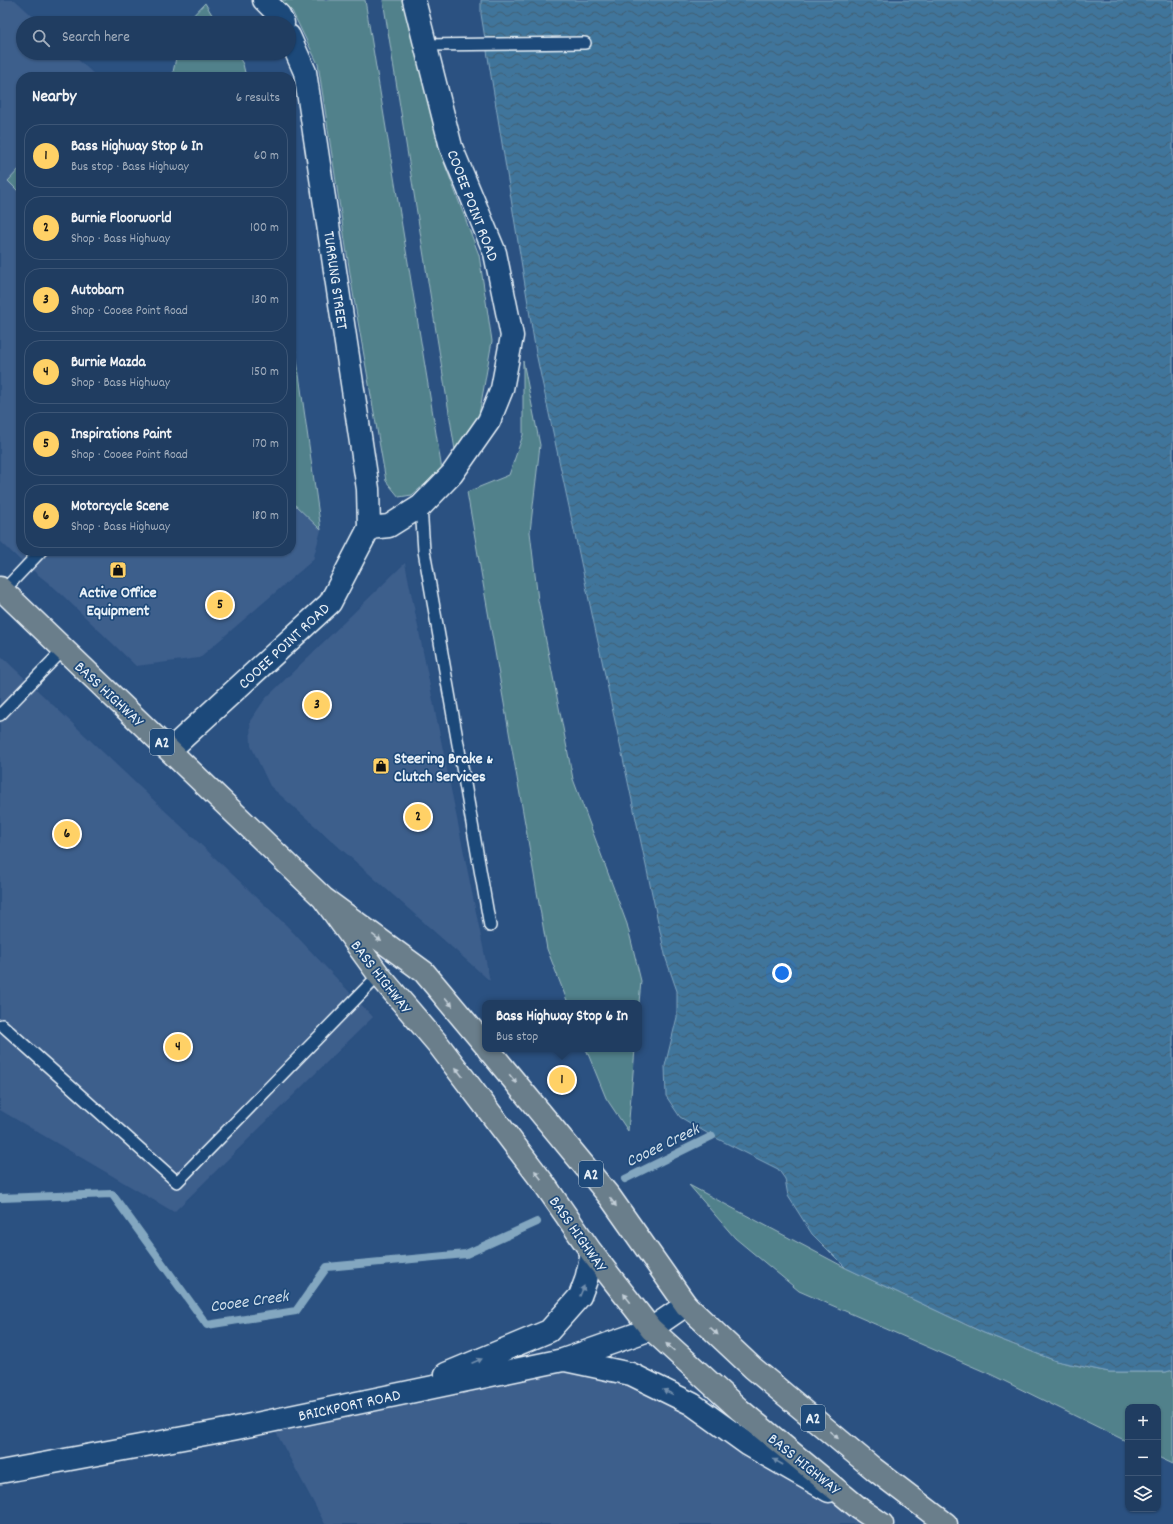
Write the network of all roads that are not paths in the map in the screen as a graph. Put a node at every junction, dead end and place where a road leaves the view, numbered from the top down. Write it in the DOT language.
graph roads {
  1 [pos="264,0"];
  2 [pos="414,0"];
  3 [pos="280,16"];
  4 [pos="585,43"];
  5 [pos="425,45"];
  6 [pos="296,51"];
  7 [pos="421,506"];
  8 [pos="369,528"];
  9 [pos="36,556"];
  10 [pos="2,590"];
  11 [pos="64,649"];
  12 [pos="0,715"];
  13 [pos="170,750"];
  14 [pos="324,898"];
  15 [pos="490,926"];
  16 [pos="379,975"];
  17 [pos="2,1025"];
  18 [pos="482,1041"];
  19 [pos="490,1052"];
  20 [pos="592,1253"];
  21 [pos="686,1305"];
  22 [pos="651,1329"];
  23 [pos="564,1360"];
  24 [pos="402,1393"];
  25 [pos="0,1472"];
  26 [pos="860,1509"];
  27 [pos="882,1524"];
  28 [pos="946,1524"];
  1 -- 3 [label="street"];
  2 -- 5 [label="street, COOEE POINT ROAD"];
  4 -- 5 [label="lane"];
  5 -- 7 [label="street, COOEE POINT ROAD"];
  6 -- 8 [label="street, TURRUNG STREET"];
  7 -- 8 [label="street, COOEE POINT ROAD"];
  7 -- 15 [label="lane"];
  8 -- 13 [label="street, COOEE POINT ROAD"];
  9 -- 10 [label="lane"];
  10 -- 11 [label="highway, BASS HIGHWAY / A2"];
  11 -- 12 [label="lane"];
  11 -- 13 [label="highway, BASS HIGHWAY / A2"];
  13 -- 14 [label="highway, BASS HIGHWAY / A2"];
  14 -- 16 [label="highway, BASS HIGHWAY / A2"];
  14 -- 18 [label="highway, BASS HIGHWAY / A2, one-way"];
  16 -- 17 [label="lane"];
  20 -- 16 [label="highway, BASS HIGHWAY / A2, one-way"];
  19 -- 21 [label="highway, A2, one-way"];
  22 -- 20 [label="highway, BASS HIGHWAY / A2, one-way"];
  24 -- 20 [label="street, one-way"];
  21 -- 22 [label="street, BRICKPORT ROAD"];
  21 -- 28 [label="highway, A2, one-way"];
  22 -- 23 [label="street, BRICKPORT ROAD"];
  26 -- 22 [label="highway, BASS HIGHWAY / A2, one-way"];
  23 -- 24 [label="street, BRICKPORT ROAD"];
  26 -- 23 [label="street, one-way"];
  24 -- 25 [label="street, BRICKPORT ROAD"];
  26 -- 27 [label="highway, BASS HIGHWAY / A2"];
}
